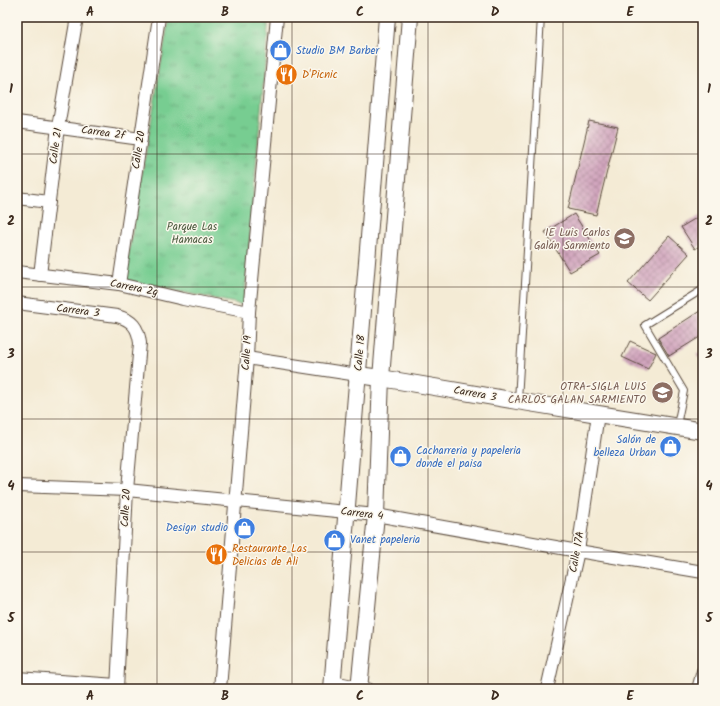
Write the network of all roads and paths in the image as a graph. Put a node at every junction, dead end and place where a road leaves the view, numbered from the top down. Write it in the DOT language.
graph roads {
  1 [pos="77,17"];
  2 [pos="159,17"];
  3 [pos="277,17"];
  4 [pos="387,17"];
  5 [pos="410,17"];
  6 [pos="541,17"];
  7 [pos="17,122"];
  8 [pos="58,127"];
  9 [pos="141,139"];
  10 [pos="17,198"];
  11 [pos="49,202"];
  12 [pos="17,272"];
  13 [pos="40,275"];
  14 [pos="119,284"];
  15 [pos="700,291"];
  16 [pos="17,303"];
  17 [pos="250,312"];
  18 [pos="136,328"];
  19 [pos="247,358"];
  20 [pos="358,375"];
  21 [pos="381,378"];
  22 [pos="518,402"];
  23 [pos="598,414"];
  24 [pos="677,427"];
  25 [pos="703,431"];
  26 [pos="17,486"];
  27 [pos="127,490"];
  28 [pos="235,500"];
  29 [pos="346,512"];
  30 [pos="376,514"];
  31 [pos="578,551"];
  32 [pos="703,572"];
  33 [pos="703,670"];
  34 [pos="17,678"];
  35 [pos="332,686"];
  36 [pos="117,687"];
  37 [pos="362,688"];
  38 [pos="220,689"];
  39 [pos="547,689"];
  40 [pos="698,689"];
  1 -- 8 [label="street, Calle 21"];
  2 -- 9 [label="street, Calle 20"];
  3 -- 17 [label="street, Calle 19"];
  4 -- 20 [label="main road, Calle 18"];
  5 -- 21 [label="main road, Calle 18"];
  6 -- 22 [label="lane"];
  7 -- 8 [label="street, Carrea 2f"];
  8 -- 9 [label="street, Carrea 2f"];
  8 -- 11 [label="street, Calle 21"];
  9 -- 14 [label="street, Calle 20"];
  10 -- 11 [label="street"];
  11 -- 13 [label="street, Calle 21"];
  12 -- 13 [label="street, Carrera 2g"];
  13 -- 14 [label="street, Carrera 2g"];
  14 -- 17 [label="street, Carrera 2g"];
  15 -- 24 [label="lane"];
  16 -- 18 [label="street, Carrera 3"];
  17 -- 19 [label="street, Calle 19"];
  18 -- 27 [label="street, Calle 20"];
  19 -- 20 [label="street, Carrera 3"];
  19 -- 28 [label="street, Calle 19"];
  20 -- 21 [label="main road, Carrera 3"];
  20 -- 29 [label="main road, Calle 18"];
  21 -- 22 [label="main road, Carrera 3"];
  21 -- 30 [label="main road, Calle 18"];
  22 -- 23 [label="main road, Carrera 3"];
  23 -- 24 [label="main road, Carrera 3"];
  23 -- 31 [label="street, Calle 17A"];
  24 -- 25 [label="main road, Carrera 3"];
  26 -- 27 [label="street, Carrera 4"];
  27 -- 28 [label="street, Carrera 4"];
  27 -- 36 [label="street, Calle 20"];
  28 -- 29 [label="street, Carrera 4"];
  28 -- 38 [label="street, Calle 19"];
  29 -- 30 [label="street, Carrera 4"];
  29 -- 35 [label="main road, Calle 18"];
  30 -- 31 [label="street, Carrera 4"];
  30 -- 37 [label="main road, Calle 18"];
  31 -- 32 [label="street, Carrera 4"];
  31 -- 39 [label="street, Calle 17A"];
  33 -- 40 [label="street"];
  34 -- 36 [label="street"];
  35 -- 37 [label="street"];
}
